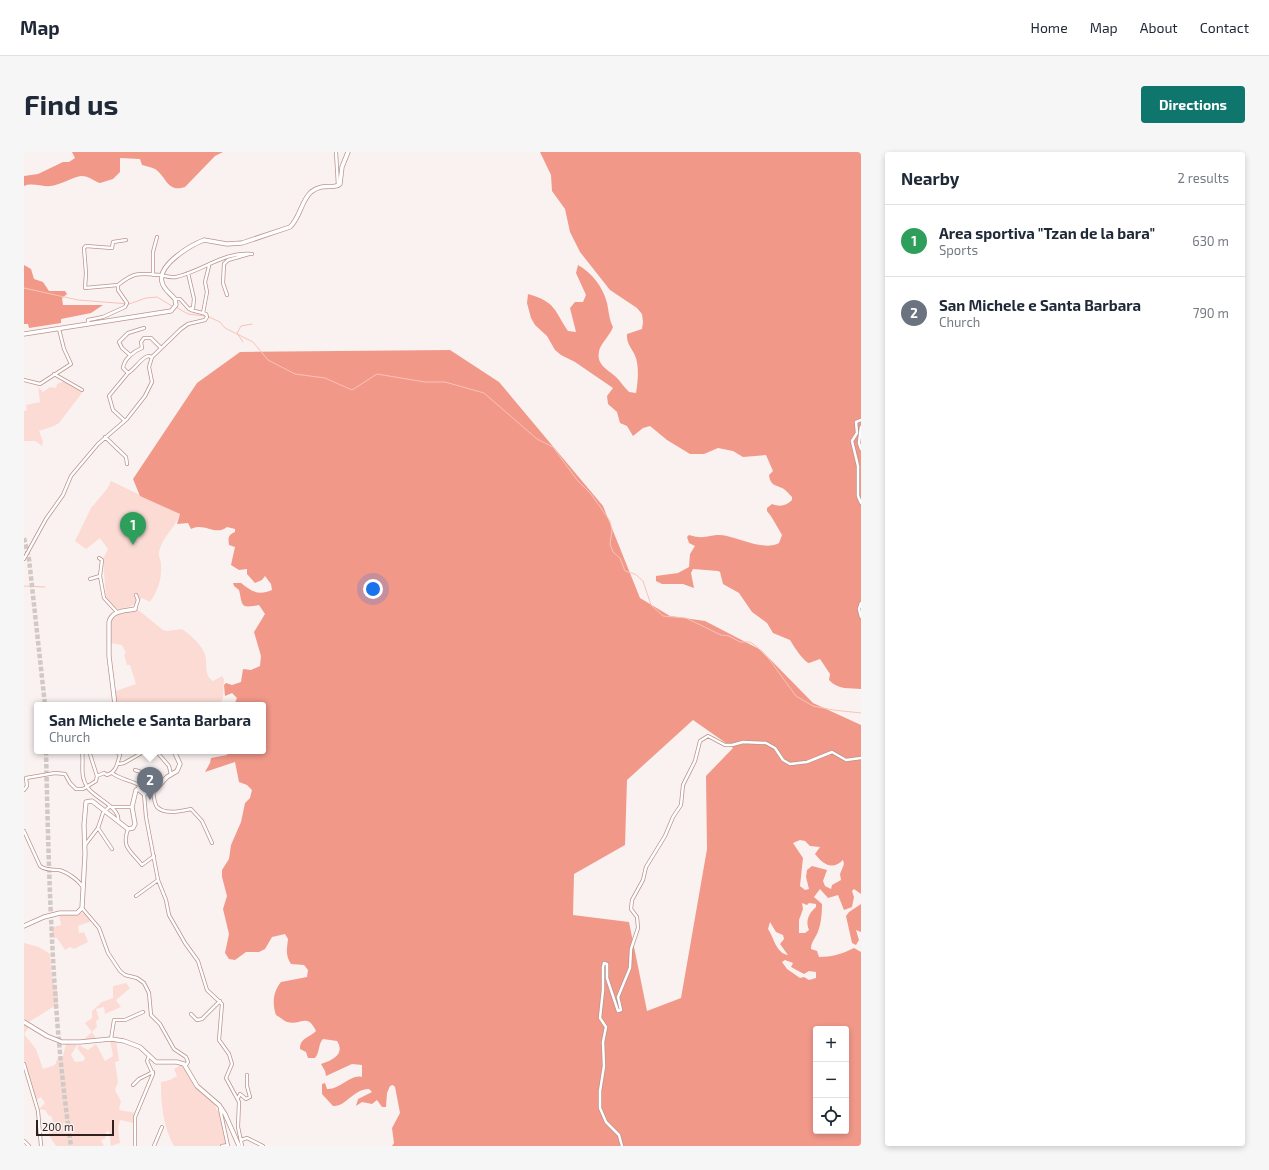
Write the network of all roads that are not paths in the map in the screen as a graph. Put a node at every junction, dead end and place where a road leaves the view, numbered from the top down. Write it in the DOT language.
graph roads {
  1 [pos="336,152"];
  2 [pos="348,152"];
  3 [pos="338,186"];
  4 [pos="157,237"];
  5 [pos="126,240"];
  6 [pos="209,266"];
  7 [pos="188,273"];
  8 [pos="152,275"];
  9 [pos="161,275"];
  10 [pos="118,286"];
  11 [pos="227,296"];
  12 [pos="175,299"];
  13 [pos="192,310"];
  14 [pos="203,312"];
  15 [pos="88,324"];
  16 [pos="144,328"];
  17 [pos="59,329"];
  18 [pos="24,334"];
  19 [pos="161,348"];
  20 [pos="130,355"];
  21 [pos="152,358"];
  22 [pos="128,373"];
  23 [pos="54,374"];
  24 [pos="24,380"];
  25 [pos="82,390"];
  26 [pos="861,420"];
  27 [pos="124,422"];
  28 [pos="861,426"];
  29 [pos="105,437"];
  30 [pos="861,449"];
  31 [pos="127,464"];
  32 [pos="861,503"];
  33 [pos="24,558"];
  34 [pos="99,558"];
  35 [pos="100,576"];
  36 [pos="90,579"];
  37 [pos="136,595"];
  38 [pos="861,603"];
  39 [pos="135,609"];
  40 [pos="117,612"];
  41 [pos="861,617"];
  42 [pos="115,702"];
  43 [pos="82,754"];
  44 [pos="90,754"];
  45 [pos="119,754"];
  46 [pos="140,754"];
  47 [pos="159,754"];
  48 [pos="175,754"];
  49 [pos="861,758"];
  50 [pos="119,764"];
  51 [pos="135,770"];
  52 [pos="112,773"];
  53 [pos="170,775"];
  54 [pos="97,776"];
  55 [pos="88,787"];
  56 [pos="138,787"];
  57 [pos="24,790"];
  58 [pos="153,792"];
  59 [pos="144,794"];
  60 [pos="110,806"];
  61 [pos="132,807"];
  62 [pos="105,811"];
  63 [pos="118,821"];
  64 [pos="98,828"];
  65 [pos="128,829"];
  66 [pos="24,831"];
  67 [pos="212,843"];
  68 [pos="85,845"];
  69 [pos="112,849"];
  70 [pos="154,856"];
  71 [pos="158,880"];
  72 [pos="83,887"];
  73 [pos="136,896"];
  74 [pos="82,908"];
  75 [pos="24,926"];
  76 [pos="220,1000"];
  77 [pos="143,1012"];
  78 [pos="191,1014"];
  79 [pos="24,1022"];
  80 [pos="111,1039"];
  81 [pos="148,1056"];
  82 [pos="24,1064"];
  83 [pos="186,1065"];
  84 [pos="153,1072"];
  85 [pos="247,1075"];
  86 [pos="133,1085"];
  87 [pos="238,1098"];
  88 [pos="219,1105"];
  89 [pos="162,1127"];
  90 [pos="241,1140"];
  91 [pos="24,1141"];
  92 [pos="228,1145"];
  93 [pos="29,1146"];
  94 [pos="41,1146"];
  95 [pos="135,1146"];
  96 [pos="154,1146"];
  97 [pos="222,1146"];
  98 [pos="239,1146"];
  99 [pos="242,1146"];
  100 [pos="264,1146"];
  101 [pos="622,1146"];
  1 -- 3 [label="street"];
  2 -- 3 [label="street"];
  3 -- 9 [label="street"];
  4 -- 8 [label="street"];
  5 -- 10 [label="street"];
  6 -- 7 [label="street"];
  6 -- 11 [label="street"];
  6 -- 14 [label="street"];
  7 -- 9 [label="street"];
  7 -- 13 [label="street"];
  8 -- 9 [label="street"];
  8 -- 10 [label="street"];
  9 -- 12 [label="street"];
  10 -- 15 [label="street"];
  12 -- 13 [label="street"];
  12 -- 15 [label="street"];
  13 -- 14 [label="street"];
  14 -- 19 [label="street"];
  15 -- 17 [label="street"];
  16 -- 20 [label="street"];
  17 -- 18 [label="street"];
  17 -- 23 [label="street"];
  19 -- 20 [label="street"];
  19 -- 21 [label="street"];
  20 -- 22 [label="street"];
  21 -- 22 [label="street"];
  21 -- 27 [label="street"];
  22 -- 27 [label="street"];
  23 -- 24 [label="street"];
  23 -- 25 [label="street"];
  26 -- 32 [label="street"];
  27 -- 29 [label="street"];
  28 -- 30 [label="street"];
  29 -- 31 [label="street"];
  29 -- 33 [label="street"];
  34 -- 35 [label="street"];
  35 -- 36 [label="street"];
  35 -- 40 [label="street"];
  37 -- 39 [label="street"];
  38 -- 41 [label="street"];
  39 -- 40 [label="street"];
  40 -- 42 [label="street"];
  43 -- 55 [label="street"];
  44 -- 54 [label="street"];
  45 -- 50 [label="street"];
  46 -- 50 [label="street"];
  47 -- 53 [label="street"];
  48 -- 53 [label="street"];
  49 -- 101 [label="street"];
  50 -- 52 [label="street"];
  51 -- 56 [label="street"];
  52 -- 54 [label="street"];
  52 -- 56 [label="street"];
  53 -- 58 [label="street"];
  54 -- 55 [label="street"];
  55 -- 57 [label="street"];
  55 -- 60 [label="street"];
  56 -- 59 [label="street"];
  56 -- 61 [label="street"];
  58 -- 59 [label="street"];
  58 -- 67 [label="street"];
  59 -- 70 [label="street"];
  60 -- 61 [label="street"];
  60 -- 62 [label="street"];
  60 -- 63 [label="street"];
  61 -- 65 [label="street"];
  62 -- 63 [label="street"];
  62 -- 64 [label="street"];
  62 -- 68 [label="street"];
  63 -- 65 [label="street"];
  64 -- 68 [label="street"];
  64 -- 69 [label="street"];
  65 -- 70 [label="street"];
  66 -- 72 [label="street"];
  68 -- 72 [label="street"];
  70 -- 71 [label="street"];
  71 -- 73 [label="street"];
  71 -- 76 [label="street"];
  72 -- 74 [label="street"];
  74 -- 75 [label="street"];
  74 -- 83 [label="street"];
  76 -- 78 [label="street"];
  76 -- 87 [label="street"];
  77 -- 80 [label="street"];
  79 -- 80 [label="street"];
  80 -- 81 [label="street"];
  81 -- 83 [label="street"];
  81 -- 84 [label="street"];
  82 -- 94 [label="street"];
  83 -- 88 [label="street"];
  84 -- 86 [label="street"];
  84 -- 95 [label="street"];
  85 -- 87 [label="street"];
  87 -- 90 [label="street"];
  88 -- 92 [label="street"];
  88 -- 98 [label="street"];
  89 -- 96 [label="street"];
  90 -- 99 [label="street"];
  90 -- 100 [label="street"];
  91 -- 93 [label="street"];
  92 -- 97 [label="street"];
}
